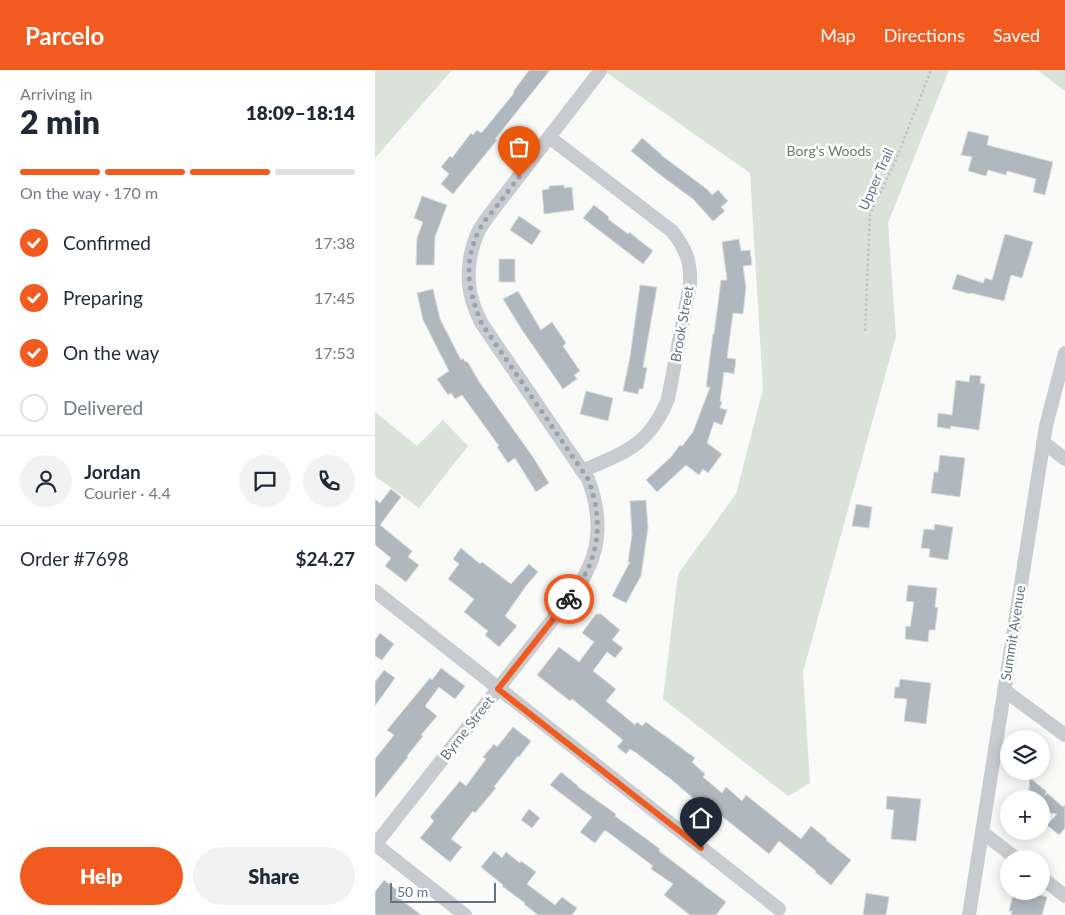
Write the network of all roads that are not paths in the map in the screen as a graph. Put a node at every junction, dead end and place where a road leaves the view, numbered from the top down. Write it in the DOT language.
graph roads {
  1 [pos="600,71"];
  2 [pos="549,137"];
  3 [pos="1065,353"];
  4 [pos="1043,442"];
  5 [pos="1065,459"];
  6 [pos="582,471"];
  7 [pos="375,591"];
  8 [pos="498,689"];
  9 [pos="1004,690"];
  10 [pos="1065,735"];
  11 [pos="982,832"];
  12 [pos="375,844"];
  13 [pos="1005,850"];
  14 [pos="1050,884"];
  15 [pos="1065,896"];
  16 [pos="779,909"];
  17 [pos="465,915"];
  18 [pos="969,915"];
  1 -- 2 [label="street, Byrne Street"];
  2 -- 6 [label="street, Byrne Street"];
  2 -- 6 [label="street, Brook Street"];
  3 -- 4 [label="street, Summit Avenue"];
  4 -- 5 [label="street"];
  4 -- 9 [label="street, Summit Avenue"];
  6 -- 8 [label="street, Byrne Street"];
  7 -- 8 [label="street"];
  8 -- 12 [label="street, Byrne Street"];
  8 -- 16 [label="street"];
  9 -- 10 [label="street"];
  9 -- 11 [label="street, Summit Avenue"];
  11 -- 13 [label="street"];
  11 -- 18 [label="street, Summit Avenue"];
  12 -- 17 [label="street"];
  14 -- 15 [label="street"];
}
